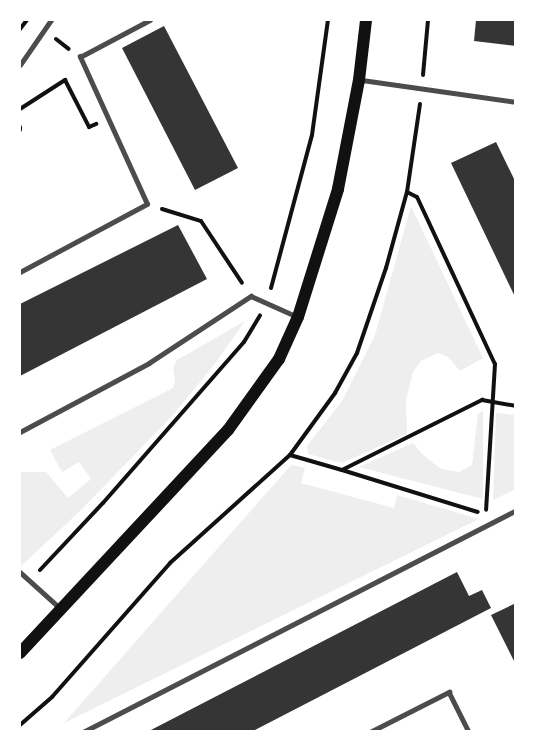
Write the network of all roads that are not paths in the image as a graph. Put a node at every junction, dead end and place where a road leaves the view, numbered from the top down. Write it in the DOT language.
graph roads {
  1 [pos="51,20"];
  2 [pos="150,20"];
  3 [pos="366,20"];
  4 [pos="20,65"];
  5 [pos="359,80"];
  6 [pos="516,102"];
  7 [pos="20,272"];
  8 [pos="298,317"];
  9 [pos="20,432"];
  10 [pos="514,511"];
  11 [pos="516,517"];
  12 [pos="20,572"];
  13 [pos="61,609"];
  14 [pos="20,653"];
  15 [pos="83,732"];
  16 [pos="370,732"];
  17 [pos="469,732"];
  1 -- 4 [label="lane"];
  2 -- 7 [label="lane"];
  3 -- 5 [label="main road"];
  5 -- 6 [label="lane"];
  5 -- 8 [label="main road"];
  8 -- 9 [label="lane"];
  8 -- 13 [label="main road"];
  10 -- 11 [label="lane"];
  10 -- 15 [label="lane"];
  12 -- 13 [label="lane"];
  13 -- 14 [label="main road"];
  16 -- 17 [label="lane"];
}
